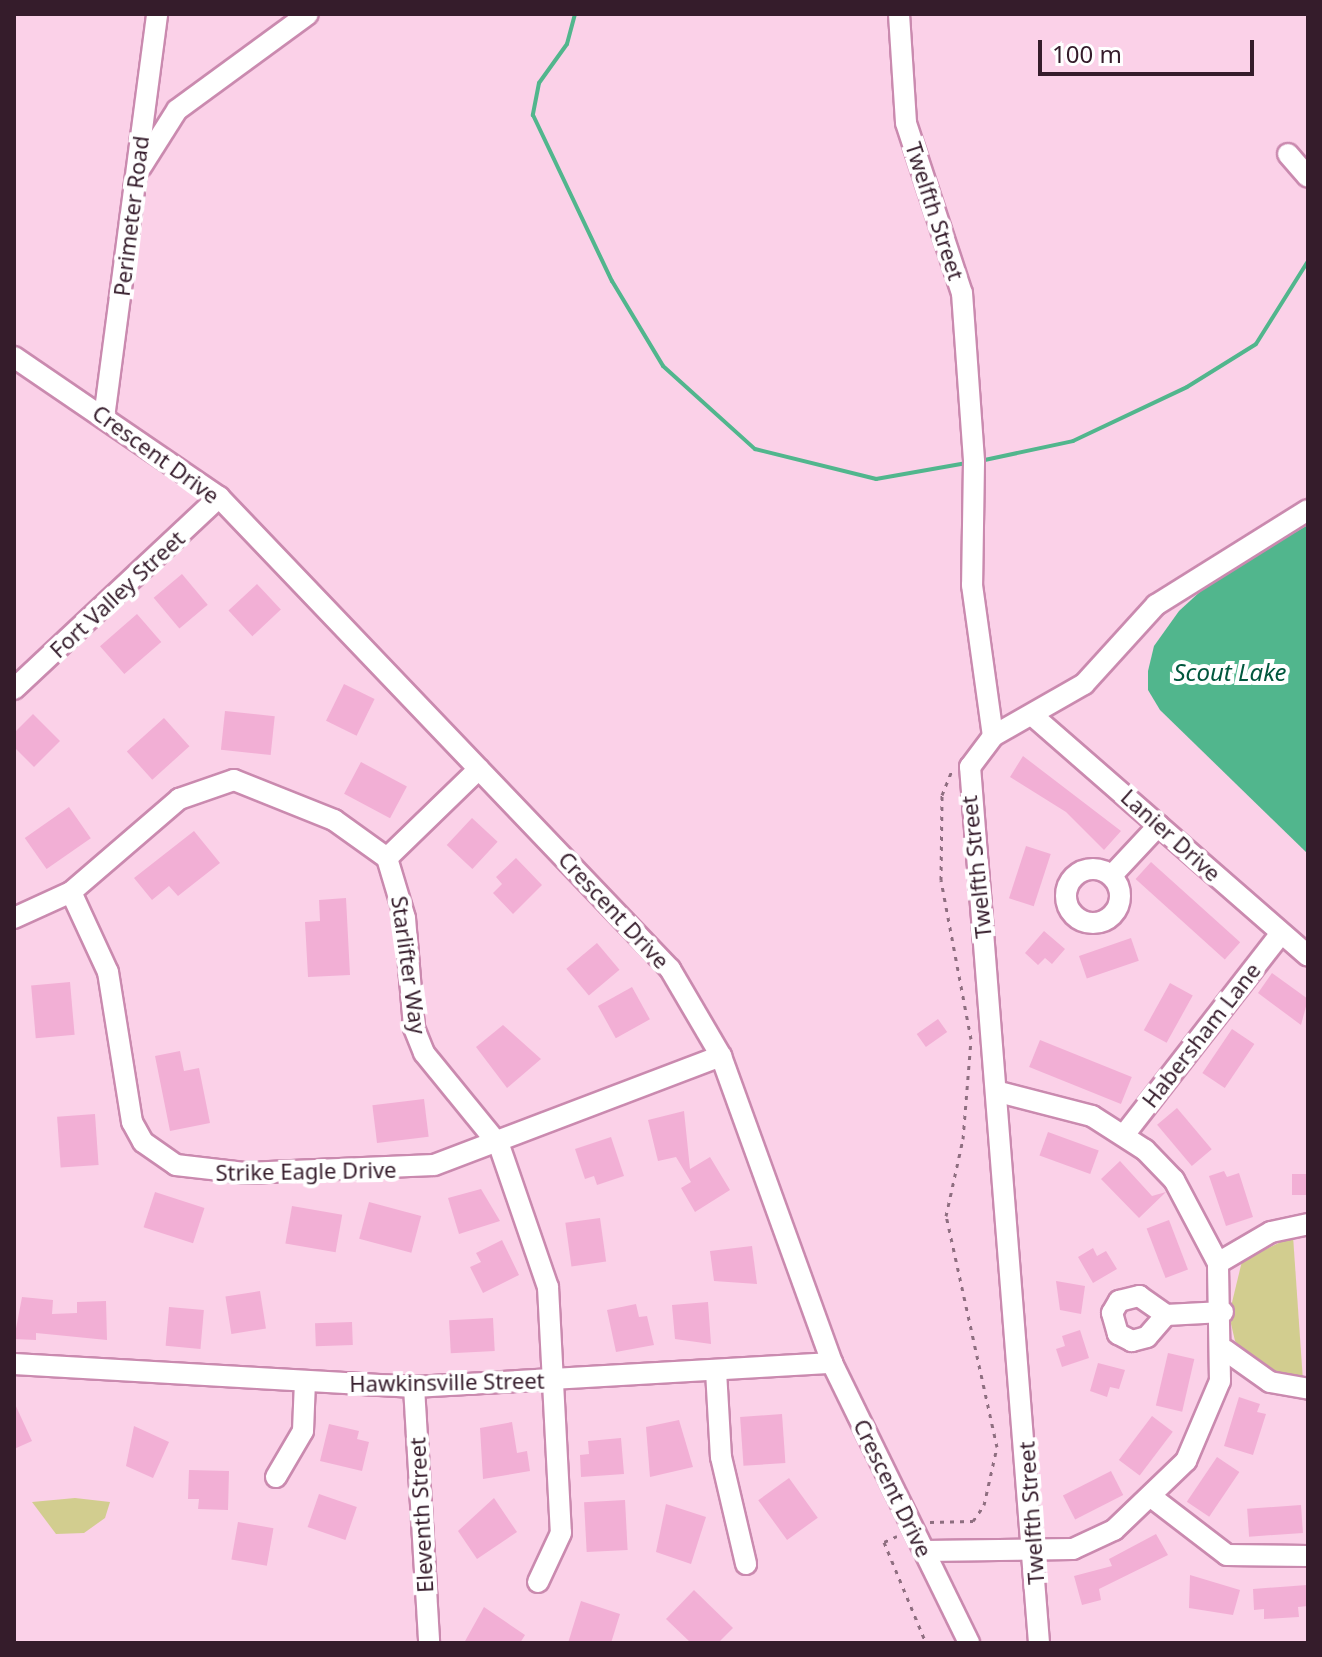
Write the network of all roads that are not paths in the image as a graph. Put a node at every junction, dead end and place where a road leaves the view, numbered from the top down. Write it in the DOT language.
graph roads {
  1 [pos="157,14"];
  2 [pos="308,14"];
  3 [pos="899,14"];
  4 [pos="1288,154"];
  5 [pos="137,174"];
  6 [pos="1308,177"];
  7 [pos="14,357"];
  8 [pos="104,418"];
  9 [pos="219,497"];
  10 [pos="1308,510"];
  11 [pos="14,689"];
  12 [pos="1032,715"];
  13 [pos="993,736"];
  14 [pos="479,769"];
  15 [pos="1159,825"];
  16 [pos="387,858"];
  17 [pos="1115,872"];
  18 [pos="71,892"];
  19 [pos="14,918"];
  20 [pos="1279,936"];
  21 [pos="1308,956"];
  22 [pos="721,1056"];
  23 [pos="999,1092"];
  24 [pos="1124,1135"];
  25 [pos="499,1145"];
  26 [pos="1308,1224"];
  27 [pos="1218,1263"];
  28 [pos="1223,1312"];
  29 [pos="1166,1315"];
  30 [pos="1225,1350"];
  31 [pos="832,1363"];
  32 [pos="14,1364"];
  33 [pos="716,1371"];
  34 [pos="555,1380"];
  35 [pos="305,1381"];
  36 [pos="414,1387"];
  37 [pos="1308,1389"];
  38 [pos="276,1477"];
  39 [pos="1154,1499"];
  40 [pos="925,1551"];
  41 [pos="1034,1553"];
  42 [pos="1308,1556"];
  43 [pos="746,1564"];
  44 [pos="538,1582"];
  45 [pos="429,1643"];
  46 [pos="969,1643"];
  47 [pos="1039,1643"];
  1 -- 5 [label="street, Perimeter Road"];
  2 -- 5 [label="street"];
  3 -- 13 [label="street, Twelfth Street"];
  4 -- 6 [label="street"];
  5 -- 8 [label="street, Perimeter Road"];
  7 -- 8 [label="street, Crescent Drive"];
  8 -- 9 [label="street, Crescent Drive"];
  9 -- 11 [label="street, Fort Valley Street"];
  9 -- 14 [label="street, Crescent Drive"];
  10 -- 12 [label="street"];
  12 -- 13 [label="street"];
  12 -- 15 [label="street, Lanier Drive"];
  13 -- 23 [label="street, Twelfth Street"];
  14 -- 16 [label="street"];
  14 -- 22 [label="street, Crescent Drive"];
  15 -- 17 [label="street"];
  15 -- 20 [label="street, Lanier Drive"];
  16 -- 18 [label="street"];
  16 -- 25 [label="street, Starlifter Way"];
  18 -- 19 [label="street"];
  18 -- 25 [label="street, Strike Eagle Drive"];
  20 -- 21 [label="street, Lanier Drive"];
  20 -- 24 [label="street, Habersham Lane"];
  22 -- 25 [label="street, Strike Eagle Drive"];
  22 -- 31 [label="street, Crescent Drive"];
  23 -- 24 [label="street"];
  23 -- 41 [label="street, Twelfth Street"];
  24 -- 27 [label="street"];
  25 -- 34 [label="street, Starlifter Way"];
  26 -- 27 [label="street"];
  27 -- 28 [label="street"];
  28 -- 29 [label="street"];
  28 -- 30 [label="street"];
  30 -- 37 [label="street"];
  30 -- 39 [label="street"];
  31 -- 33 [label="street, Hawkinsville Street"];
  31 -- 40 [label="street, Crescent Drive"];
  32 -- 35 [label="street, Hawkinsville Street"];
  33 -- 34 [label="street, Hawkinsville Street"];
  33 -- 43 [label="street"];
  34 -- 36 [label="street, Hawkinsville Street"];
  34 -- 44 [label="street, Starlifter Way"];
  35 -- 36 [label="street, Hawkinsville Street"];
  35 -- 38 [label="street"];
  36 -- 45 [label="street, Eleventh Street"];
  39 -- 41 [label="street"];
  39 -- 42 [label="street"];
  40 -- 41 [label="street"];
  40 -- 46 [label="street, Crescent Drive"];
  41 -- 47 [label="street, Twelfth Street"];
}
